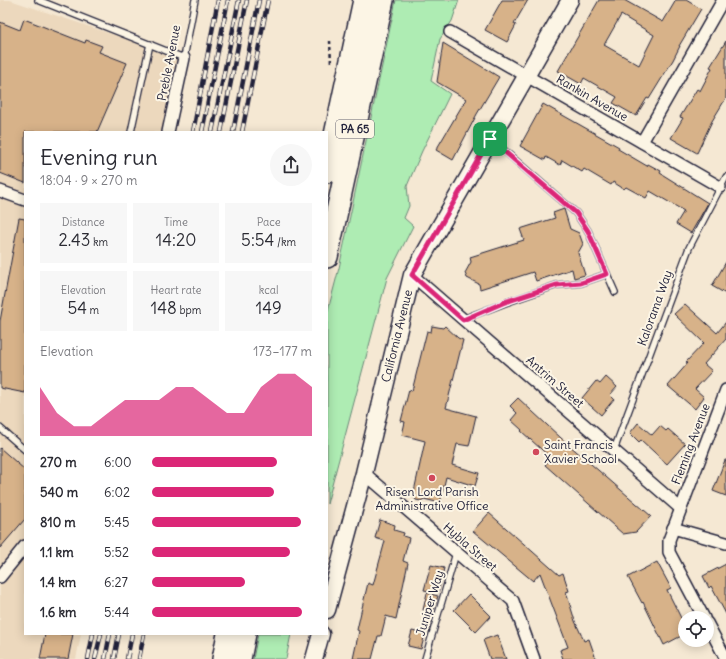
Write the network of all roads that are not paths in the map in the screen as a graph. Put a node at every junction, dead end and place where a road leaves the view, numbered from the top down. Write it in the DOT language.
graph roads {
  1 [pos="38,0"];
  2 [pos="195,0"];
  3 [pos="364,0"];
  4 [pos="383,0"];
  5 [pos="570,0"];
  6 [pos="723,0"];
  7 [pos="450,32"];
  8 [pos="150,44"];
  9 [pos="184,58"];
  10 [pos="527,76"];
  11 [pos="132,131"];
  12 [pos="168,131"];
  13 [pos="490,139"];
  14 [pos="642,142"];
  15 [pos="328,167"];
  16 [pos="726,177"];
  17 [pos="720,187"];
  18 [pos="0,191"];
  19 [pos="24,200"];
  20 [pos="328,252"];
  21 [pos="607,274"];
  22 [pos="412,275"];
  23 [pos="615,292"];
  24 [pos="463,320"];
  25 [pos="726,390"];
  26 [pos="0,428"];
  27 [pos="24,449"];
  28 [pos="614,450"];
  29 [pos="364,474"];
  30 [pos="680,508"];
  31 [pos="673,528"];
  32 [pos="726,543"];
  33 [pos="24,547"];
  34 [pos="456,553"];
  35 [pos="0,577"];
  36 [pos="328,606"];
  37 [pos="700,611"];
  38 [pos="228,635"];
  39 [pos="245,635"];
  40 [pos="321,635"];
  41 [pos="714,636"];
  42 [pos="223,659"];
  43 [pos="240,659"];
  44 [pos="314,659"];
  45 [pos="425,659"];
  46 [pos="534,659"];
  47 [pos="726,659"];
  1 -- 8 [label="lane"];
  2 -- 9 [label="lane, Preble Avenue"];
  3 -- 15 [label="highway, PA 65"];
  4 -- 20 [label="highway, PA 65"];
  5 -- 10 [label="street, California Avenue"];
  6 -- 14 [label="street"];
  7 -- 10 [label="street, Rankin Avenue"];
  8 -- 9 [label="lane"];
  8 -- 11 [label="lane"];
  9 -- 12 [label="street, Preble Avenue"];
  10 -- 13 [label="street, California Avenue"];
  10 -- 14 [label="street, Rankin Avenue"];
  13 -- 21 [label="lane"];
  13 -- 22 [label="street, California Avenue"];
  14 -- 17 [label="street, Rankin Avenue"];
  16 -- 17 [label="lane, Kalorama Way"];
  17 -- 28 [label="lane, Kalorama Way"];
  18 -- 19 [label="street"];
  21 -- 23 [label="lane"];
  21 -- 24 [label="lane"];
  22 -- 24 [label="street, Antrim Street"];
  22 -- 29 [label="street, California Avenue"];
  24 -- 28 [label="street, Antrim Street"];
  25 -- 30 [label="street, Fleming Avenue"];
  26 -- 27 [label="lane"];
  28 -- 30 [label="street, Antrim Street"];
  29 -- 34 [label="street, Hybla Street"];
  29 -- 36 [label="street, California Avenue"];
  30 -- 31 [label="street, Fleming Avenue"];
  31 -- 32 [label="street"];
  31 -- 37 [label="street, Fleming Avenue"];
  33 -- 35 [label="street"];
  34 -- 45 [label="lane, Juniper Way"];
  34 -- 46 [label="street, Hybla Street"];
  38 -- 42 [label="highway"];
  39 -- 43 [label="highway"];
  40 -- 44 [label="street"];
  41 -- 47 [label="street"];
}
